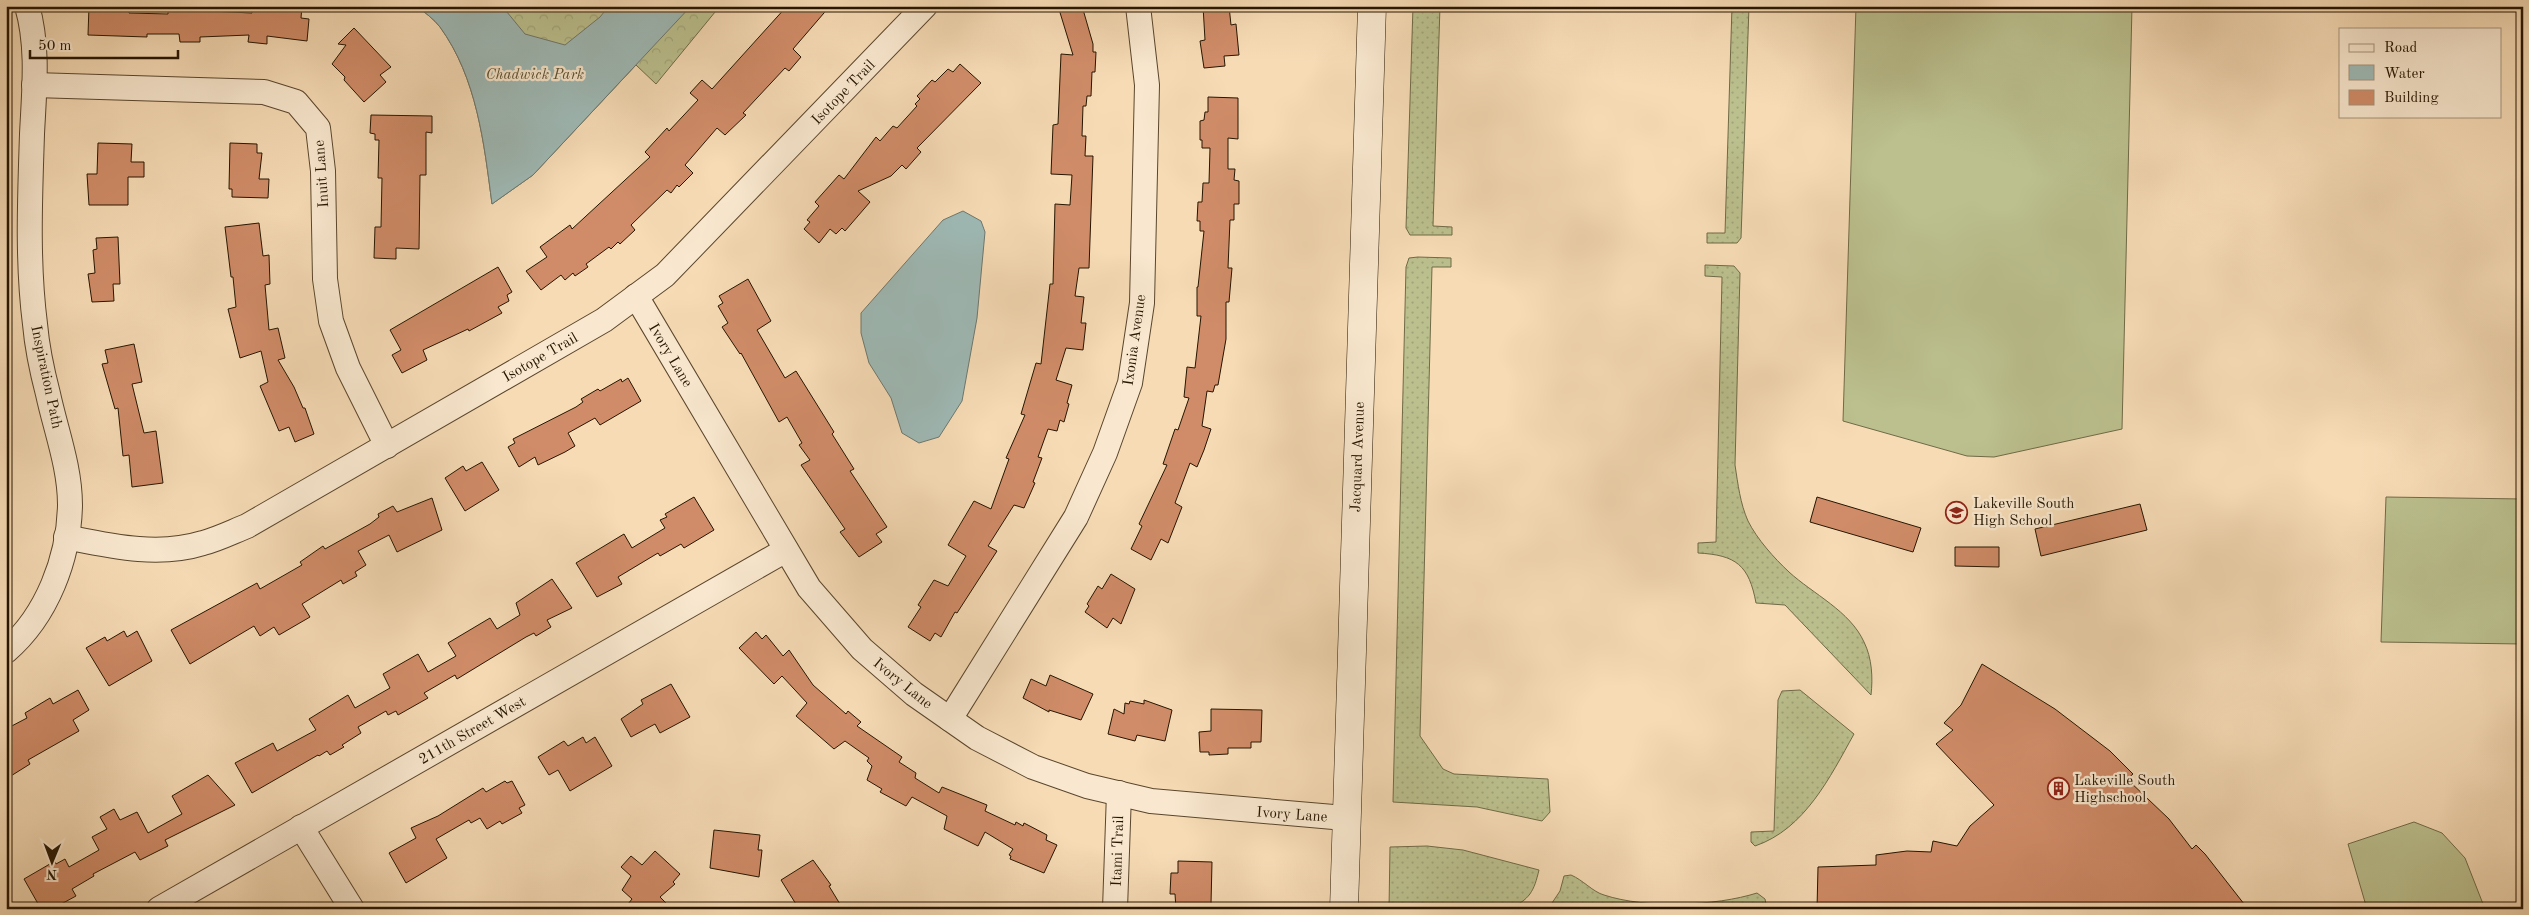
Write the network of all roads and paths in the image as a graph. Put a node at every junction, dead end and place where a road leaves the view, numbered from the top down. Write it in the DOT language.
graph roads {
  1 [pos="27,6"];
  2 [pos="925,6"];
  3 [pos="1138,6"];
  4 [pos="1372,6"];
  5 [pos="34,85"];
  6 [pos="636,296"];
  7 [pos="387,446"];
  8 [pos="66,537"];
  9 [pos="786,550"];
  10 [pos="6,651"];
  11 [pos="950,719"];
  12 [pos="1119,793"];
  13 [pos="1345,818"];
  14 [pos="301,827"];
  15 [pos="158,909"];
  16 [pos="352,909"];
  17 [pos="1116,909"];
  18 [pos="1344,909"];
  1 -- 5 [label="street, Inspiration Path"];
  2 -- 6 [label="street, Isotope Trail"];
  3 -- 11 [label="street, Ixonia Avenue"];
  4 -- 13 [label="street, Jacquard Avenue"];
  5 -- 7 [label="street, Inuit Lane"];
  5 -- 8 [label="street, Inspiration Path"];
  6 -- 7 [label="street, Isotope Trail"];
  6 -- 9 [label="street, Ivory Lane"];
  7 -- 8 [label="street, Isotope Trail"];
  8 -- 10 [label="street, Inspiration Path"];
  9 -- 11 [label="street, Ivory Lane"];
  9 -- 14 [label="street, 211th Street West"];
  11 -- 12 [label="street, Ivory Lane"];
  12 -- 13 [label="street, Ivory Lane"];
  12 -- 17 [label="street, Itami Trail"];
  13 -- 18 [label="street, Jacquard Avenue"];
  14 -- 15 [label="street, 211th Street West"];
  14 -- 16 [label="street"];
}
